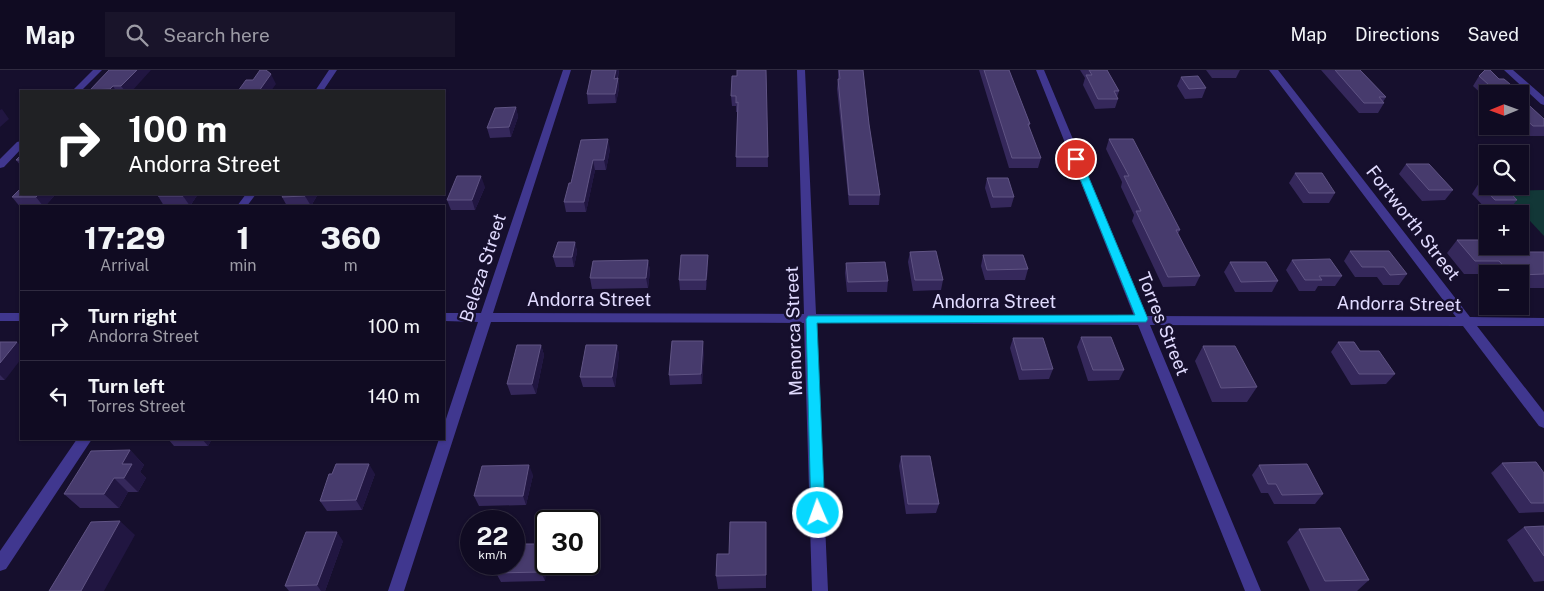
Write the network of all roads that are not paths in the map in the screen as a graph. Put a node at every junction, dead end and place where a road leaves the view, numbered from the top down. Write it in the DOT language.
graph roads {
  1 [pos="98,70"];
  2 [pos="333,70"];
  3 [pos="567,70"];
  4 [pos="801,70"];
  5 [pos="1040,70"];
  6 [pos="1273,70"];
  7 [pos="1508,70"];
  8 [pos="77,90"];
  9 [pos="320,90"];
  10 [pos="1544,102"];
  11 [pos="20,145"];
  12 [pos="0,164"];
  13 [pos="0,317"];
  14 [pos="20,317"];
  15 [pos="445,317"];
  16 [pos="485,317"];
  17 [pos="812,319"];
  18 [pos="1142,319"];
  19 [pos="1467,322"];
  20 [pos="1544,322"];
  21 [pos="1544,422"];
  22 [pos="84,440"];
  23 [pos="0,564"];
  24 [pos="396,591"];
  25 [pos="820,591"];
  26 [pos="1253,591"];
  1 -- 8 [label="street"];
  2 -- 9 [label="street"];
  3 -- 16 [label="street, Beleza Street"];
  4 -- 17 [label="street, Menorca Street"];
  5 -- 18 [label="street, Torres Street"];
  6 -- 19 [label="street, Fortworth Street"];
  7 -- 10 [label="street"];
  11 -- 12 [label="street"];
  13 -- 14 [label="street"];
  15 -- 16 [label="street, Andorra Street"];
  16 -- 17 [label="street, Andorra Street"];
  16 -- 24 [label="street, Beleza Street"];
  17 -- 18 [label="street, Andorra Street"];
  17 -- 25 [label="street, Menorca Street"];
  18 -- 19 [label="street, Andorra Street"];
  18 -- 26 [label="street, Torres Street"];
  19 -- 20 [label="street, Andorra Street"];
  19 -- 21 [label="street, Fortworth Street"];
  22 -- 23 [label="street"];
}
